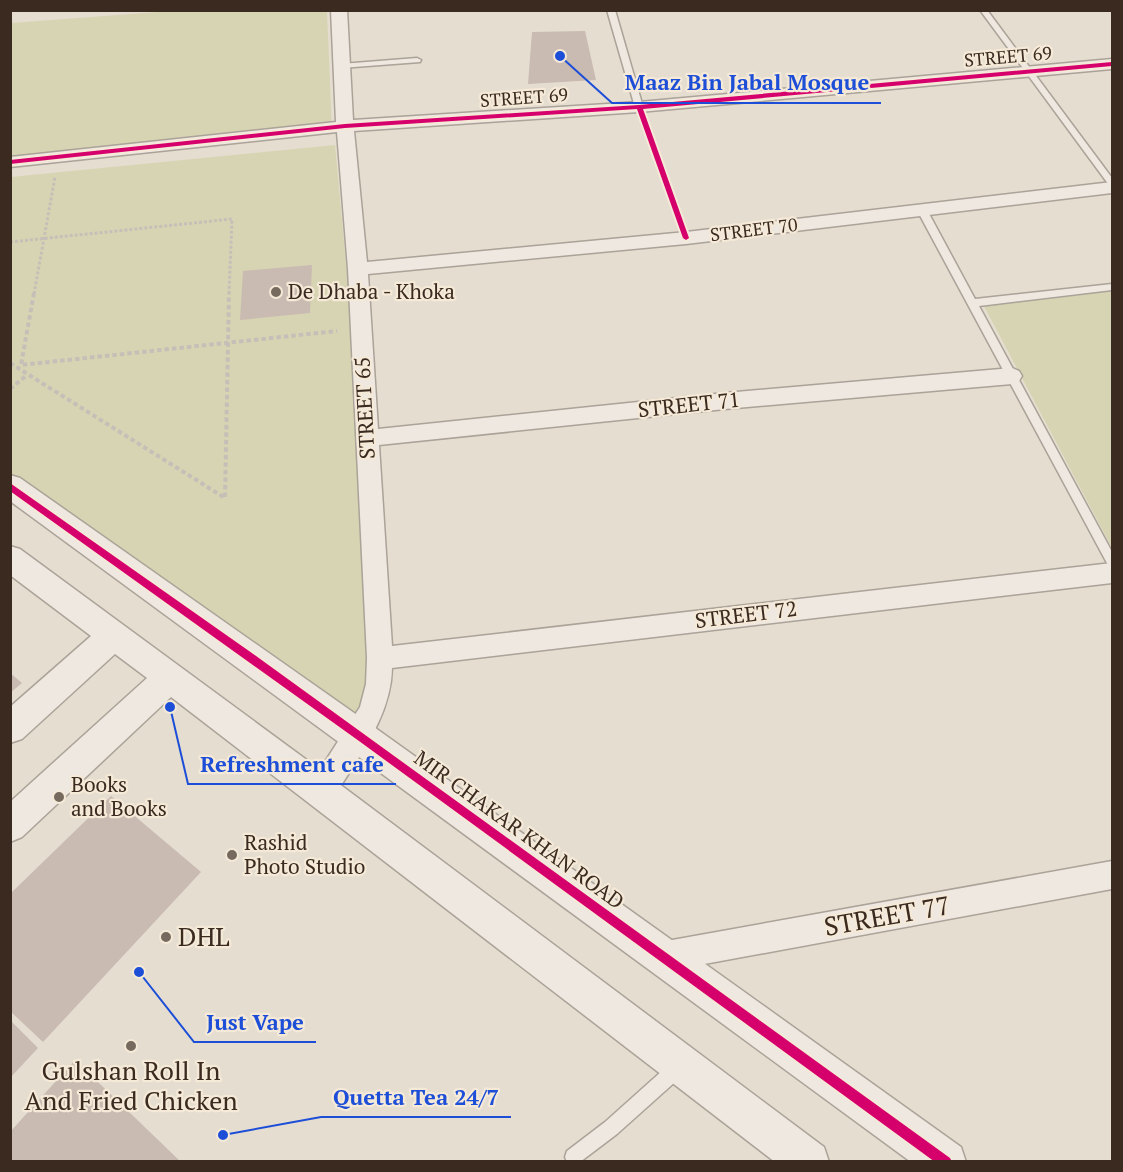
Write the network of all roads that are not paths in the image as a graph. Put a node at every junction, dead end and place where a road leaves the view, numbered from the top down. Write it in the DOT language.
graph roads {
  1 [pos="339,10"];
  2 [pos="611,10"];
  3 [pos="983,10"];
  4 [pos="417,60"];
  5 [pos="1113,64"];
  6 [pos="342,66"];
  7 [pos="1028,72"];
  8 [pos="639,107"];
  9 [pos="345,126"];
  10 [pos="10,162"];
  11 [pos="1113,183"];
  12 [pos="1113,187"];
  13 [pos="922,210"];
  14 [pos="358,269"];
  15 [pos="1113,287"];
  16 [pos="973,303"];
  17 [pos="1012,376"];
  18 [pos="366,438"];
  19 [pos="10,486"];
  20 [pos="10,558"];
  21 [pos="1113,562"];
  22 [pos="1113,573"];
  23 [pos="113,636"];
  24 [pos="381,658"];
  25 [pos="169,678"];
  26 [pos="10,728"];
  27 [pos="358,734"];
  28 [pos="322,791"];
  29 [pos="10,825"];
  30 [pos="1113,875"];
  31 [pos="661,957"];
  32 [pos="682,1064"];
  33 [pos="573,1157"];
  34 [pos="809,1161"];
  35 [pos="946,1161"];
  1 -- 6 [label="street, STREET 65"];
  2 -- 8 [label="lane"];
  3 -- 7 [label="lane"];
  4 -- 6 [label="lane"];
  5 -- 7 [label="street, STREET 69"];
  6 -- 9 [label="street, STREET 65"];
  7 -- 8 [label="street, STREET 69"];
  7 -- 11 [label="lane"];
  8 -- 9 [label="street, STREET 69"];
  9 -- 10 [label="street, STREET 69"];
  9 -- 14 [label="street, STREET 65"];
  12 -- 13 [label="street, STREET 70"];
  13 -- 14 [label="street, STREET 70"];
  13 -- 16 [label="lane"];
  14 -- 18 [label="street, STREET 65"];
  15 -- 16 [label="lane"];
  16 -- 17 [label="lane"];
  17 -- 18 [label="street, STREET 71"];
  17 -- 21 [label="lane"];
  18 -- 24 [label="street, STREET 65"];
  19 -- 27 [label="street, MIR CHAKAR KHAN ROAD"];
  20 -- 23 [label="street"];
  22 -- 24 [label="street, STREET 72"];
  23 -- 25 [label="street"];
  23 -- 26 [label="street"];
  24 -- 27 [label="street, STREET 65"];
  25 -- 28 [label="street"];
  25 -- 29 [label="street"];
  27 -- 28 [label="street, STREET 65"];
  27 -- 31 [label="street, MIR CHAKAR KHAN ROAD"];
  28 -- 32 [label="street"];
  30 -- 31 [label="street, STREET 77"];
  31 -- 35 [label="street, MIR CHAKAR KHAN ROAD"];
  32 -- 33 [label="lane"];
  32 -- 34 [label="street"];
}
